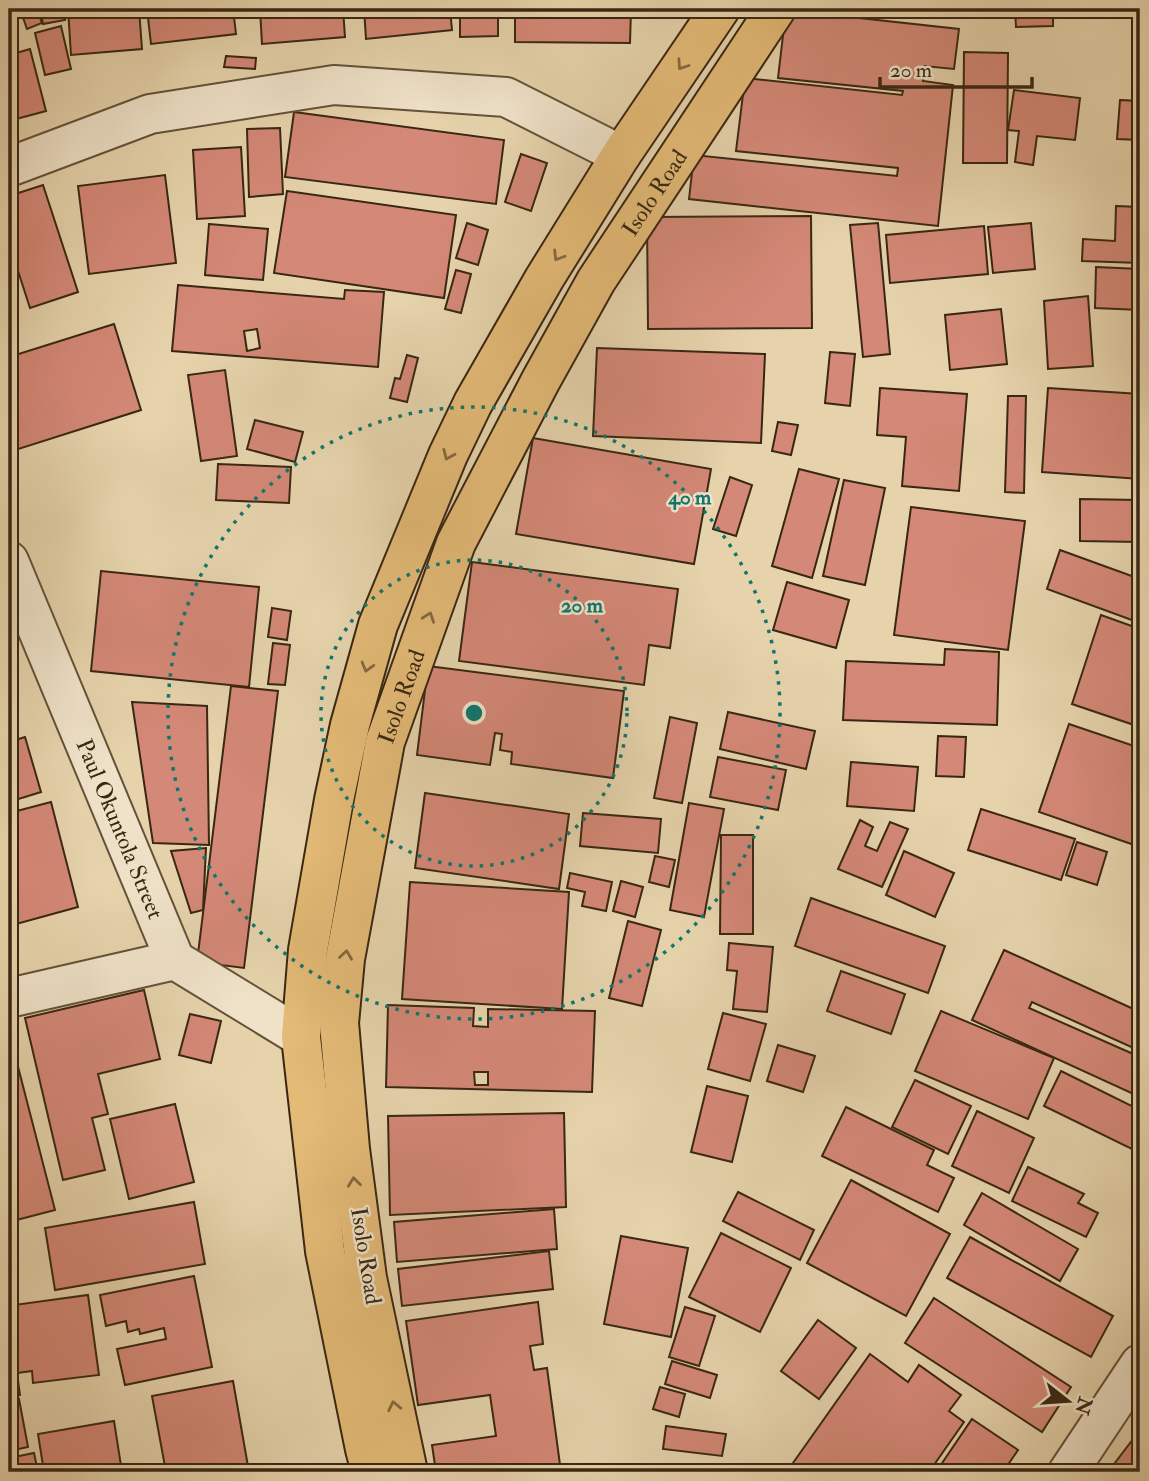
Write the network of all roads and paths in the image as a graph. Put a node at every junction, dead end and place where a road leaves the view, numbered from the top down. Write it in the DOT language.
graph roads {
  1 [pos="720,9"];
  2 [pos="776,9"];
  3 [pos="621,155"];
  4 [pos="9,167"];
  5 [pos="9,561"];
  6 [pos="175,960"];
  7 [pos="9,998"];
  8 [pos="301,1037"];
  9 [pos="1140,1364"];
  10 [pos="371,1472"];
  11 [pos="408,1472"];
  12 [pos="1068,1472"];
  1 -- 3 [label="main road, Isolo Road, one-way"];
  11 -- 2 [label="main road, Isolo Road, one-way"];
  3 -- 4 [label="street"];
  3 -- 8 [label="main road, Isolo Road, one-way"];
  5 -- 6 [label="street, Paul Okuntola Street"];
  6 -- 7 [label="street"];
  6 -- 8 [label="street"];
  8 -- 10 [label="main road, Isolo Road"];
  9 -- 12 [label="street"];
}
